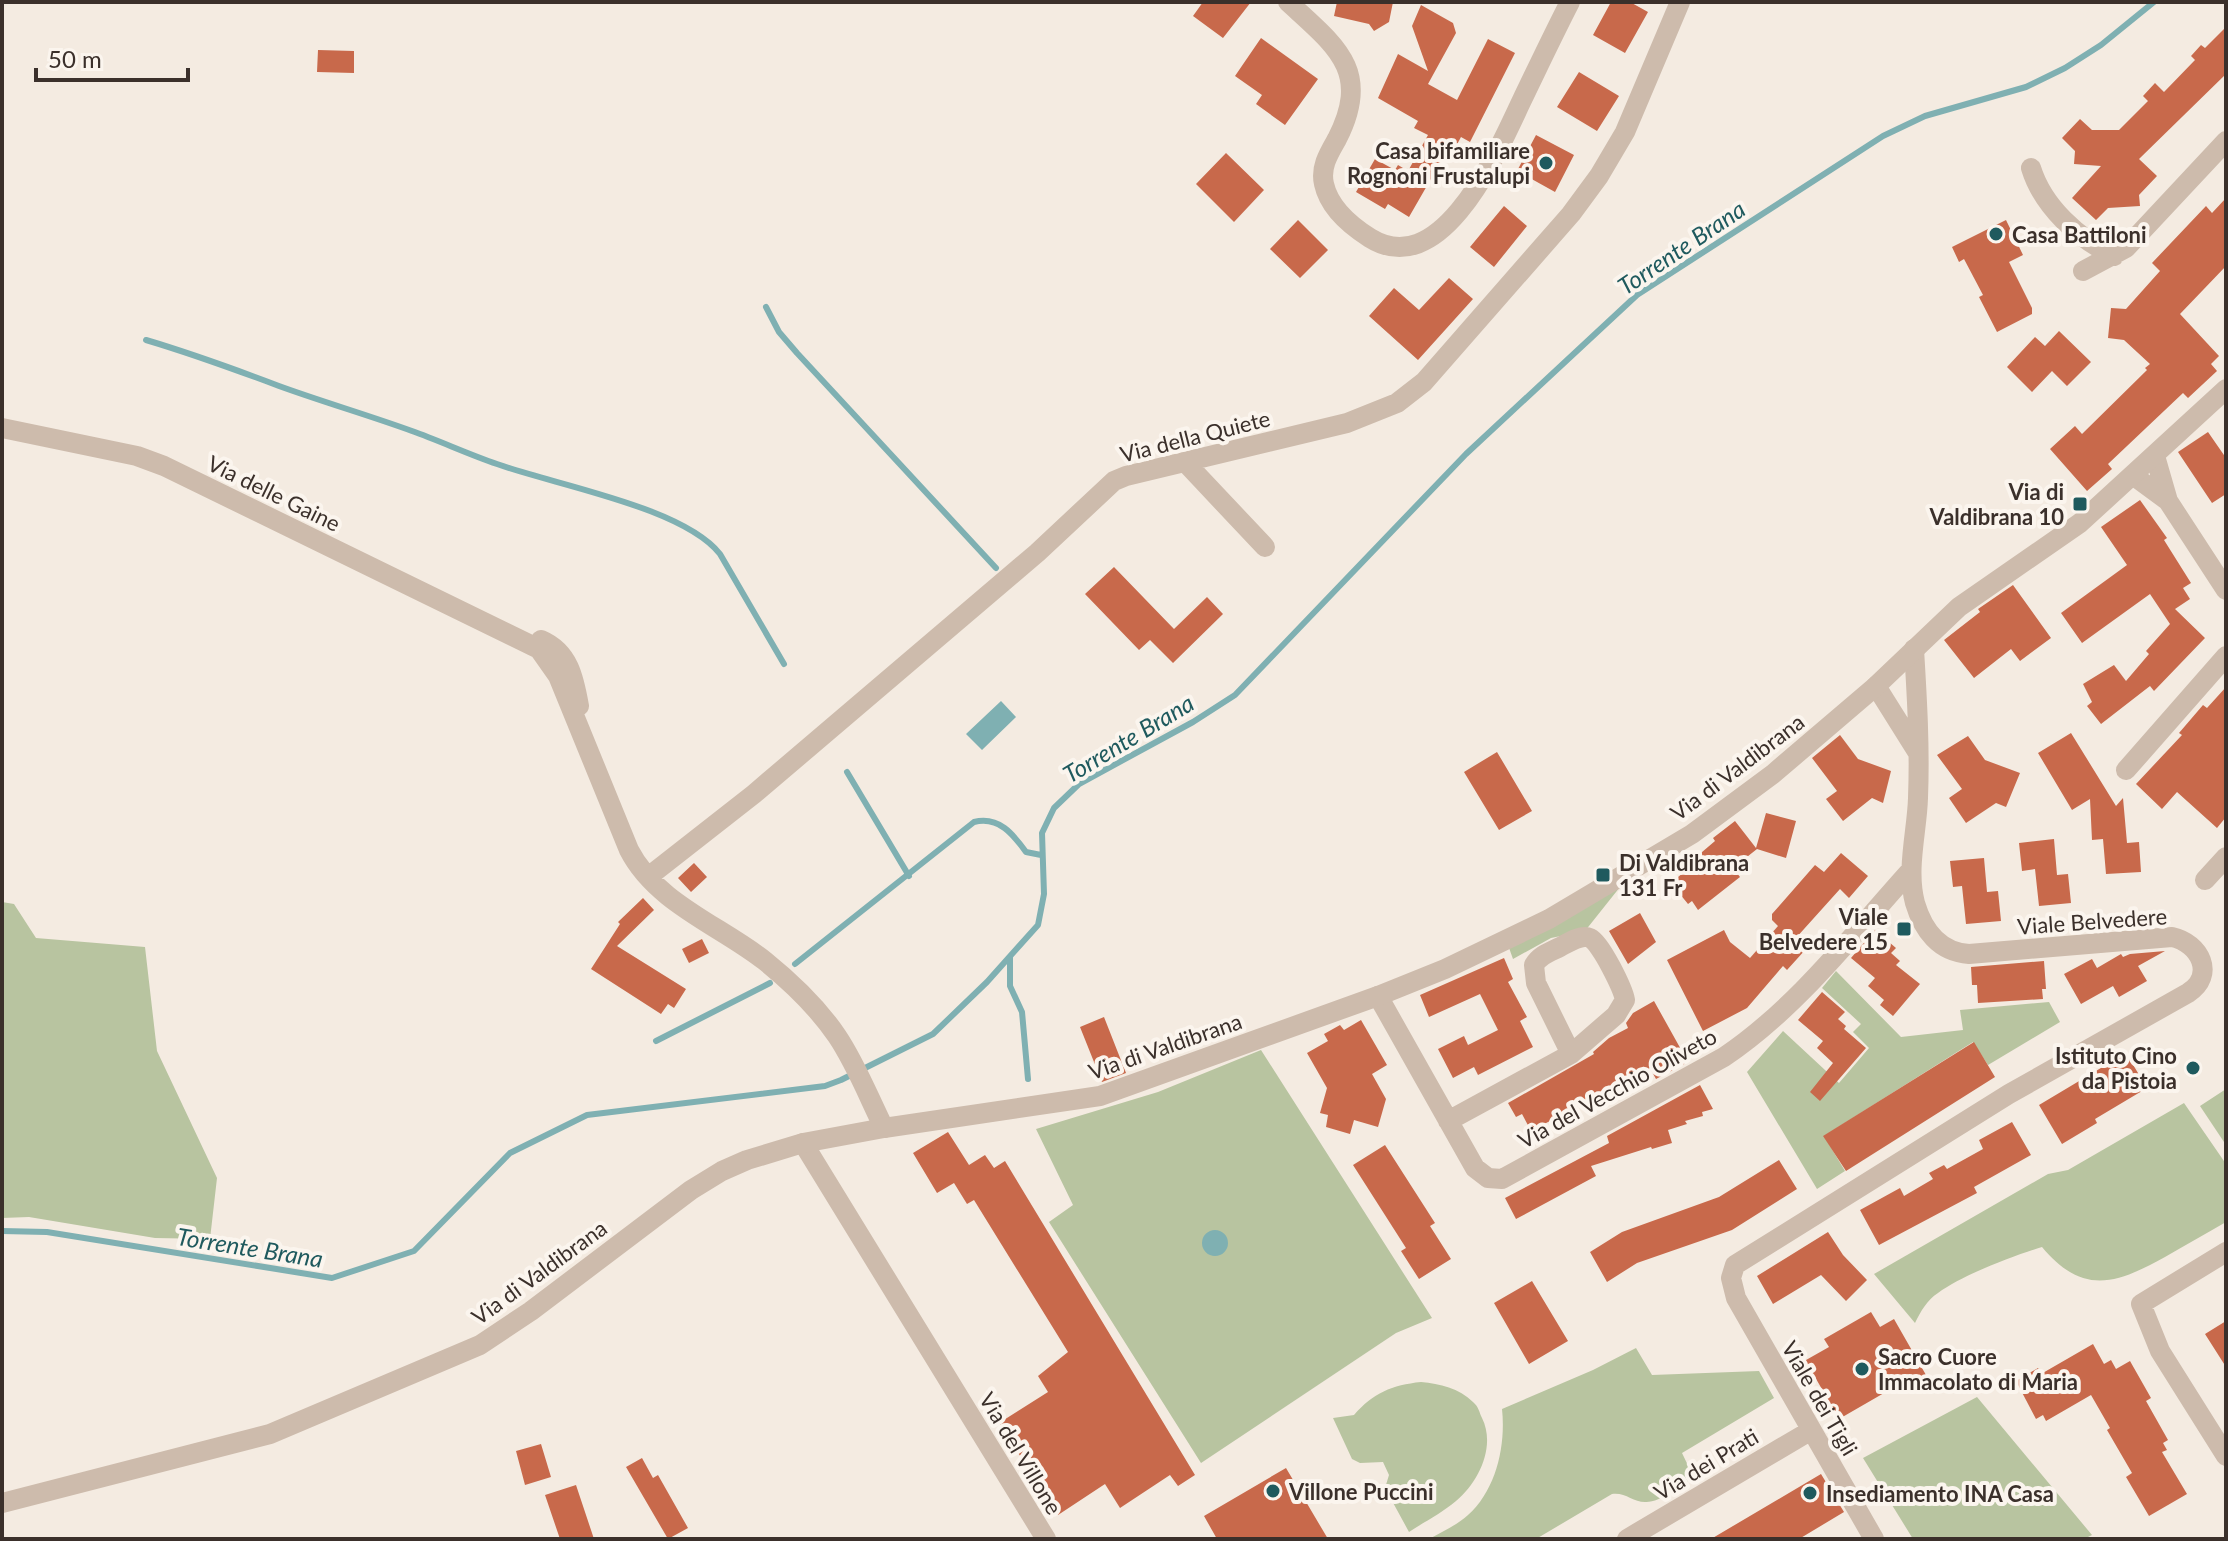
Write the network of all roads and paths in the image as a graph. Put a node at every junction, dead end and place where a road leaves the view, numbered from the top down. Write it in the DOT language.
graph roads {
  1 [pos="1288,2"];
  2 [pos="1570,2"];
  3 [pos="1680,2"];
  4 [pos="2226,141"];
  5 [pos="2031,168"];
  6 [pos="2114,256"];
  7 [pos="2083,271"];
  8 [pos="2226,389"];
  9 [pos="2,428"];
  10 [pos="2155,456"];
  11 [pos="1185,462"];
  12 [pos="2134,476"];
  13 [pos="2168,501"];
  14 [pos="1265,547"];
  15 [pos="2226,590"];
  16 [pos="1914,649"];
  17 [pos="2226,656"];
  18 [pos="1876,686"];
  19 [pos="1918,753"];
  20 [pos="2126,770"];
  21 [pos="2226,857"];
  22 [pos="1911,870"];
  23 [pos="648,877"];
  24 [pos="2205,880"];
  25 [pos="1378,996"];
  26 [pos="1571,1054"];
  27 [pos="1448,1121"];
  28 [pos="884,1128"];
  29 [pos="803,1143"];
  30 [pos="2226,1252"];
  31 [pos="1731,1278"];
  32 [pos="1810,1431"];
  33 [pos="2226,1456"];
  34 [pos="2,1503"];
  35 [pos="1046,1539"];
  36 [pos="1627,1539"];
  37 [pos="1874,1539"];
  1 -- 2 [label="street"];
  3 -- 11 [label="street, Via della Quiete"];
  4 -- 6 [label="street"];
  5 -- 6 [label="street"];
  6 -- 7 [label="street"];
  8 -- 10 [label="street, Via di Valdibrana"];
  9 -- 23 [label="street, Via delle Gaine"];
  10 -- 12 [label="street, Via di Valdibrana"];
  10 -- 13 [label="street"];
  11 -- 14 [label="street"];
  11 -- 23 [label="street, Via della Quiete"];
  12 -- 13 [label="street"];
  12 -- 16 [label="street, Via di Valdibrana"];
  13 -- 15 [label="street"];
  16 -- 18 [label="street, Via di Valdibrana"];
  16 -- 19 [label="street, Viale Belvedere"];
  17 -- 20 [label="street"];
  18 -- 19 [label="street"];
  18 -- 25 [label="street, Via di Valdibrana"];
  19 -- 22 [label="street, Viale Belvedere"];
  21 -- 24 [label="street"];
  22 -- 27 [label="street, Via del Vecchio Oliveto"];
  22 -- 31 [label="street, Viale Belvedere"];
  23 -- 28 [label="street, Via delle Gaine"];
  25 -- 27 [label="street, Via del Vecchio Oliveto"];
  25 -- 28 [label="street, Via di Valdibrana"];
  26 -- 26 [label="street"];
  26 -- 27 [label="street"];
  28 -- 29 [label="street, Via di Valdibrana"];
  29 -- 34 [label="street, Via di Valdibrana"];
  29 -- 35 [label="street, Via del Villone"];
  30 -- 33 [label="street"];
  31 -- 32 [label="street, Viale dei Tigli"];
  32 -- 36 [label="street, Via dei Prati"];
  32 -- 37 [label="street, Viale dei Tigli"];
}
